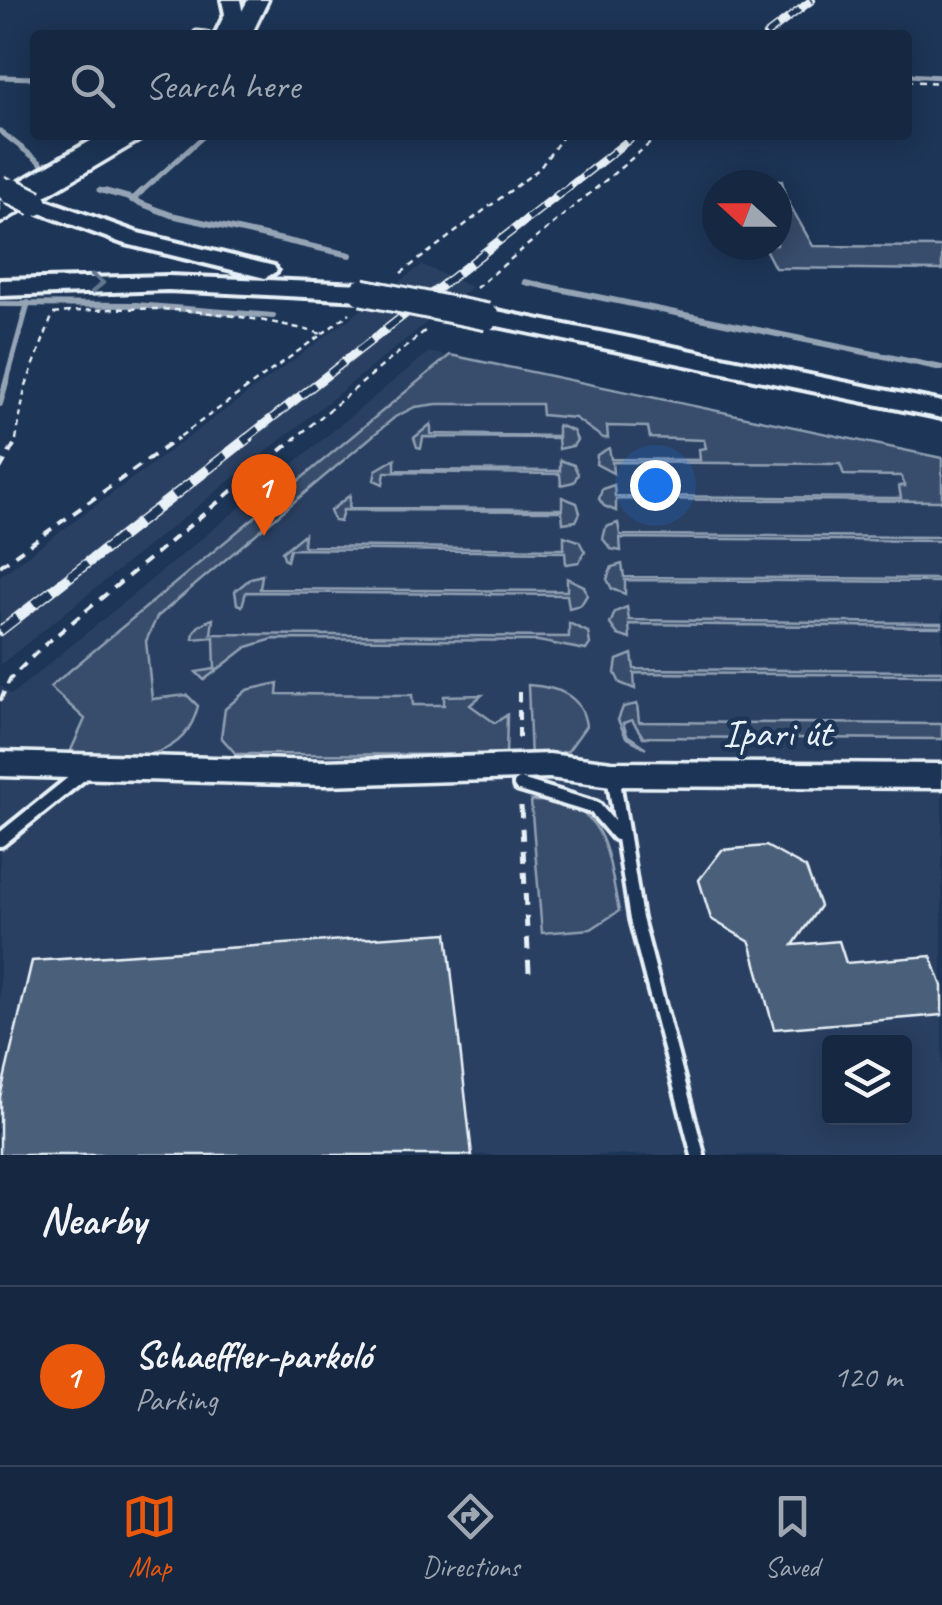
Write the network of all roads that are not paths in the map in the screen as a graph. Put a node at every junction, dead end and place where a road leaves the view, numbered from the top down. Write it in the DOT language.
graph roads {
  1 [pos="231,0"];
  2 [pos="258,0"];
  3 [pos="226,30"];
  4 [pos="243,30"];
  5 [pos="107,140"];
  6 [pos="128,140"];
  7 [pos="0,186"];
  8 [pos="0,202"];
  9 [pos="0,215"];
  10 [pos="0,288"];
  11 [pos="328,288"];
  12 [pos="942,410"];
  13 [pos="0,764"];
  14 [pos="197,771"];
  15 [pos="326,773"];
  16 [pos="82,774"];
  17 [pos="612,774"];
  18 [pos="0,776"];
  19 [pos="942,776"];
  20 [pos="520,793"];
  21 [pos="0,840"];
  22 [pos="621,845"];
  23 [pos="698,1155"];
  1 -- 3 [label="main road"];
  2 -- 4 [label="highway"];
  5 -- 8 [label="main road"];
  6 -- 9 [label="highway"];
  7 -- 11 [label="main road, bridge"];
  10 -- 11 [label="main road, one-way"];
  11 -- 12 [label="main road, bridge"];
  13 -- 14 [label="street, Ipari út"];
  14 -- 15 [label="street, Ipari út"];
  14 -- 16 [label="street, Ipari út"];
  15 -- 17 [label="street, Ipari út"];
  15 -- 20 [label="street, Ipari út"];
  16 -- 18 [label="street, Ipari út"];
  16 -- 21 [label="lane"];
  17 -- 19 [label="street, Ipari út"];
  17 -- 20 [label="street, Ipari út"];
  17 -- 22 [label="lane"];
  20 -- 22 [label="lane"];
  22 -- 23 [label="lane"];
}
